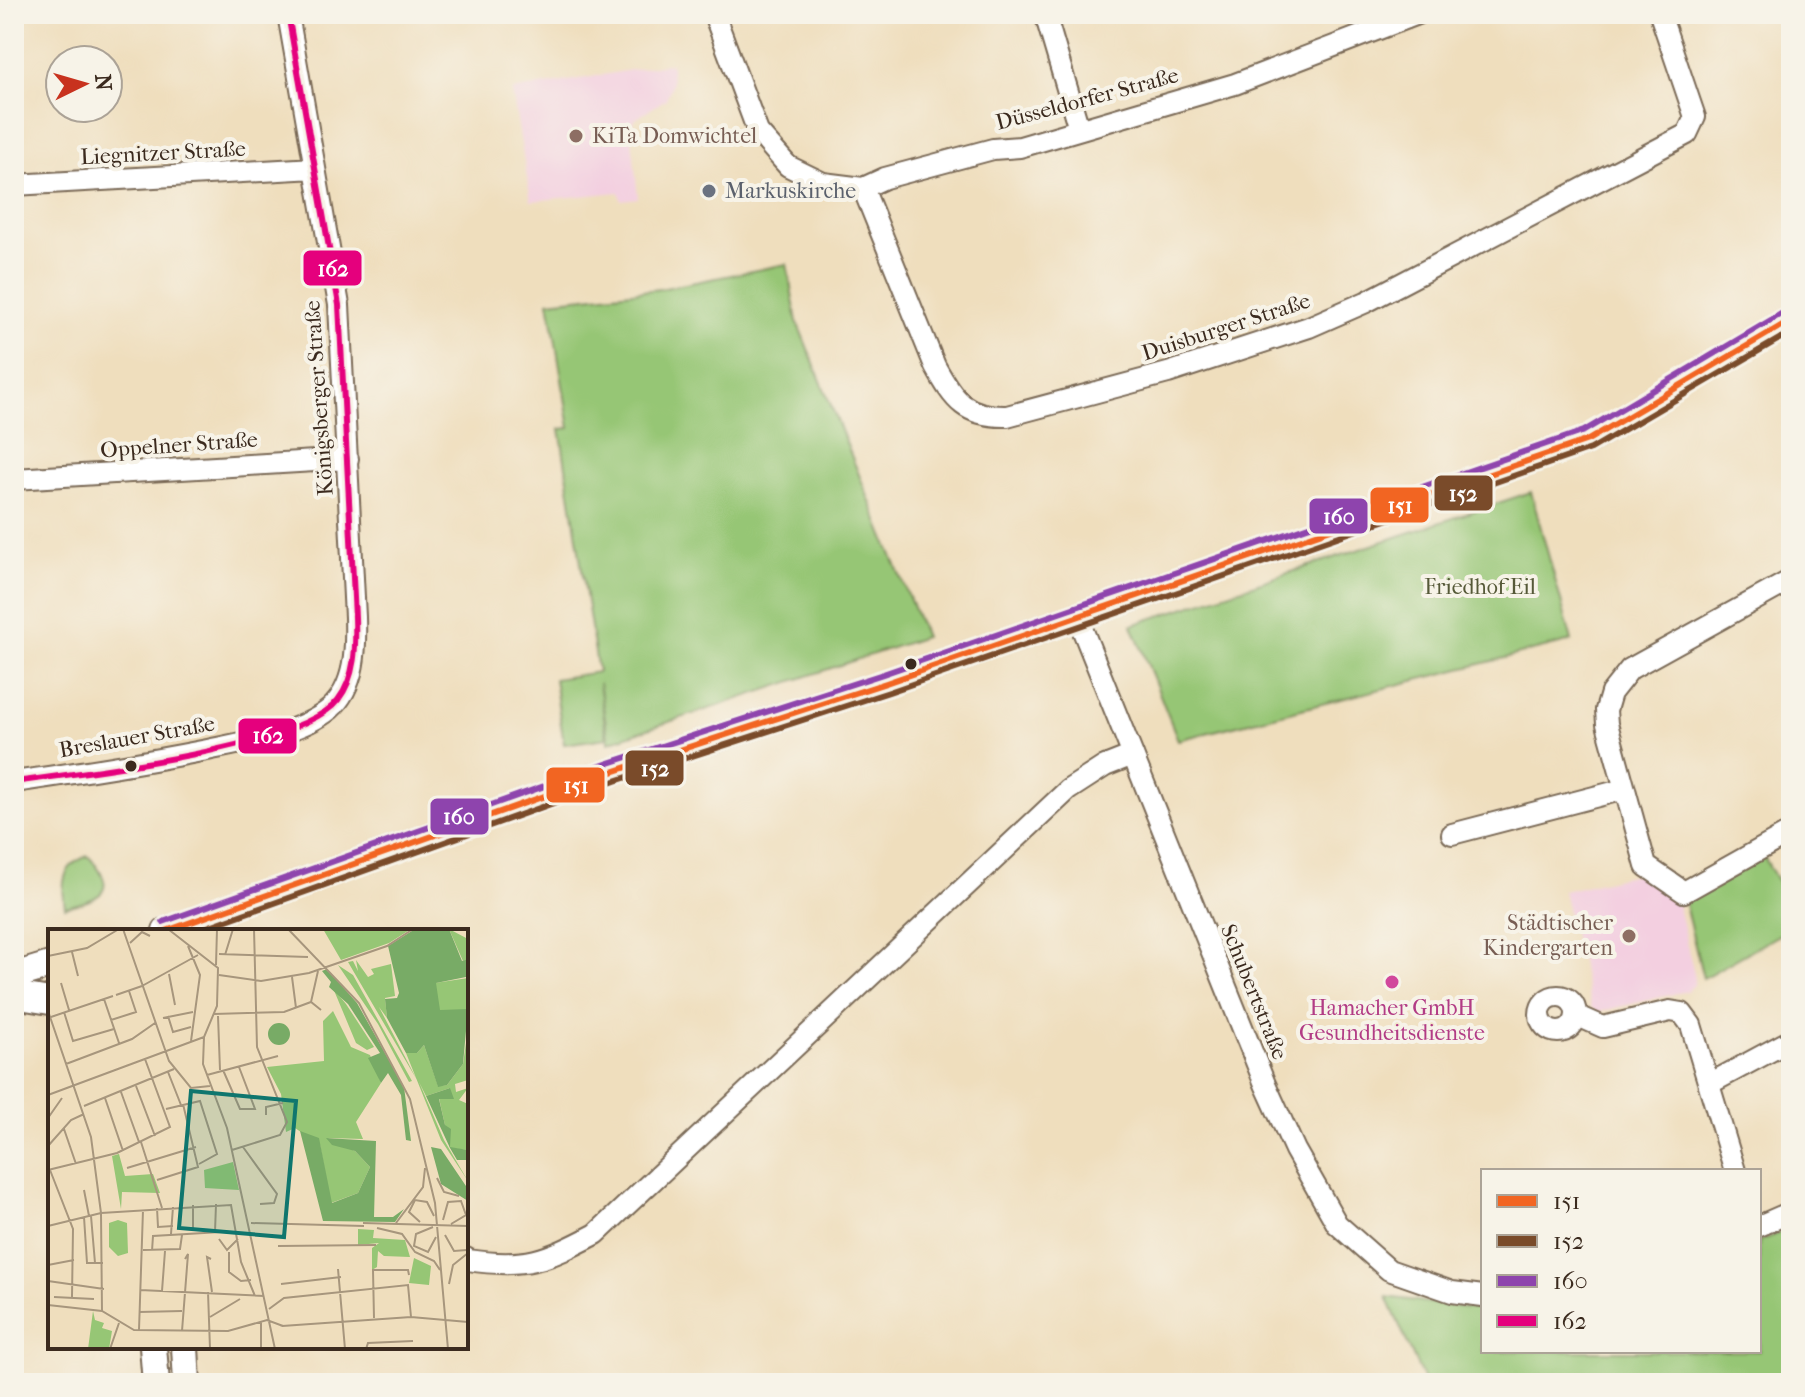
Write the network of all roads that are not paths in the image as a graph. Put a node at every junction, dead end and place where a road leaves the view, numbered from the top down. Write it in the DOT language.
graph roads {
  1 [pos="288,14"];
  2 [pos="714,14"];
  3 [pos="1045,14"];
  4 [pos="1418,14"];
  5 [pos="1660,14"];
  6 [pos="1079,129"];
  7 [pos="315,168"];
  8 [pos="14,185"];
  9 [pos="863,188"];
  10 [pos="1791,320"];
  11 [pos="348,459"];
  12 [pos="14,479"];
  13 [pos="1791,580"];
  14 [pos="1077,616"];
  15 [pos="313,719"];
  16 [pos="1133,755"];
  17 [pos="14,782"];
  18 [pos="1625,789"];
  19 [pos="1791,832"];
  20 [pos="1452,834"];
  21 [pos="228,909"];
  22 [pos="172,929"];
  23 [pos="212,929"];
  24 [pos="48,966"];
  25 [pos="14,976"];
  26 [pos="14,995"];
  27 [pos="48,1001"];
  28 [pos="1576,1015"];
  29 [pos="1791,1040"];
  30 [pos="1709,1084"];
  31 [pos="1734,1169"];
  32 [pos="1791,1212"];
  33 [pos="1761,1225"];
  34 [pos="468,1260"];
  35 [pos="1481,1296"];
  36 [pos="153,1349"];
  37 [pos="185,1349"];
  38 [pos="156,1383"];
  39 [pos="187,1383"];
  1 -- 7 [label="street, Königsberger Straße"];
  2 -- 9 [label="street, Düsseldorfer Straße"];
  3 -- 6 [label="street"];
  4 -- 6 [label="street, Düsseldorfer Straße"];
  5 -- 9 [label="street, Duisburger Straße"];
  6 -- 9 [label="street, Düsseldorfer Straße"];
  7 -- 8 [label="street, Liegnitzer Straße"];
  7 -- 11 [label="street, Königsberger Straße"];
  10 -- 14 [label="main road"];
  11 -- 12 [label="street, Oppelner Straße"];
  11 -- 15 [label="street, Königsberger Straße"];
  13 -- 18 [label="street"];
  14 -- 16 [label="street, Schubertstraße"];
  14 -- 21 [label="main road"];
  15 -- 17 [label="street, Breslauer Straße"];
  16 -- 34 [label="street"];
  16 -- 35 [label="street, Schubertstraße"];
  18 -- 19 [label="street"];
  18 -- 20 [label="street"];
  21 -- 22 [label="main road"];
  21 -- 23 [label="main road"];
  24 -- 25 [label="main road"];
  26 -- 27 [label="main road"];
  28 -- 30 [label="street"];
  29 -- 30 [label="street"];
  30 -- 31 [label="street"];
  32 -- 33 [label="street"];
  36 -- 38 [label="main road"];
  37 -- 39 [label="main road"];
}
